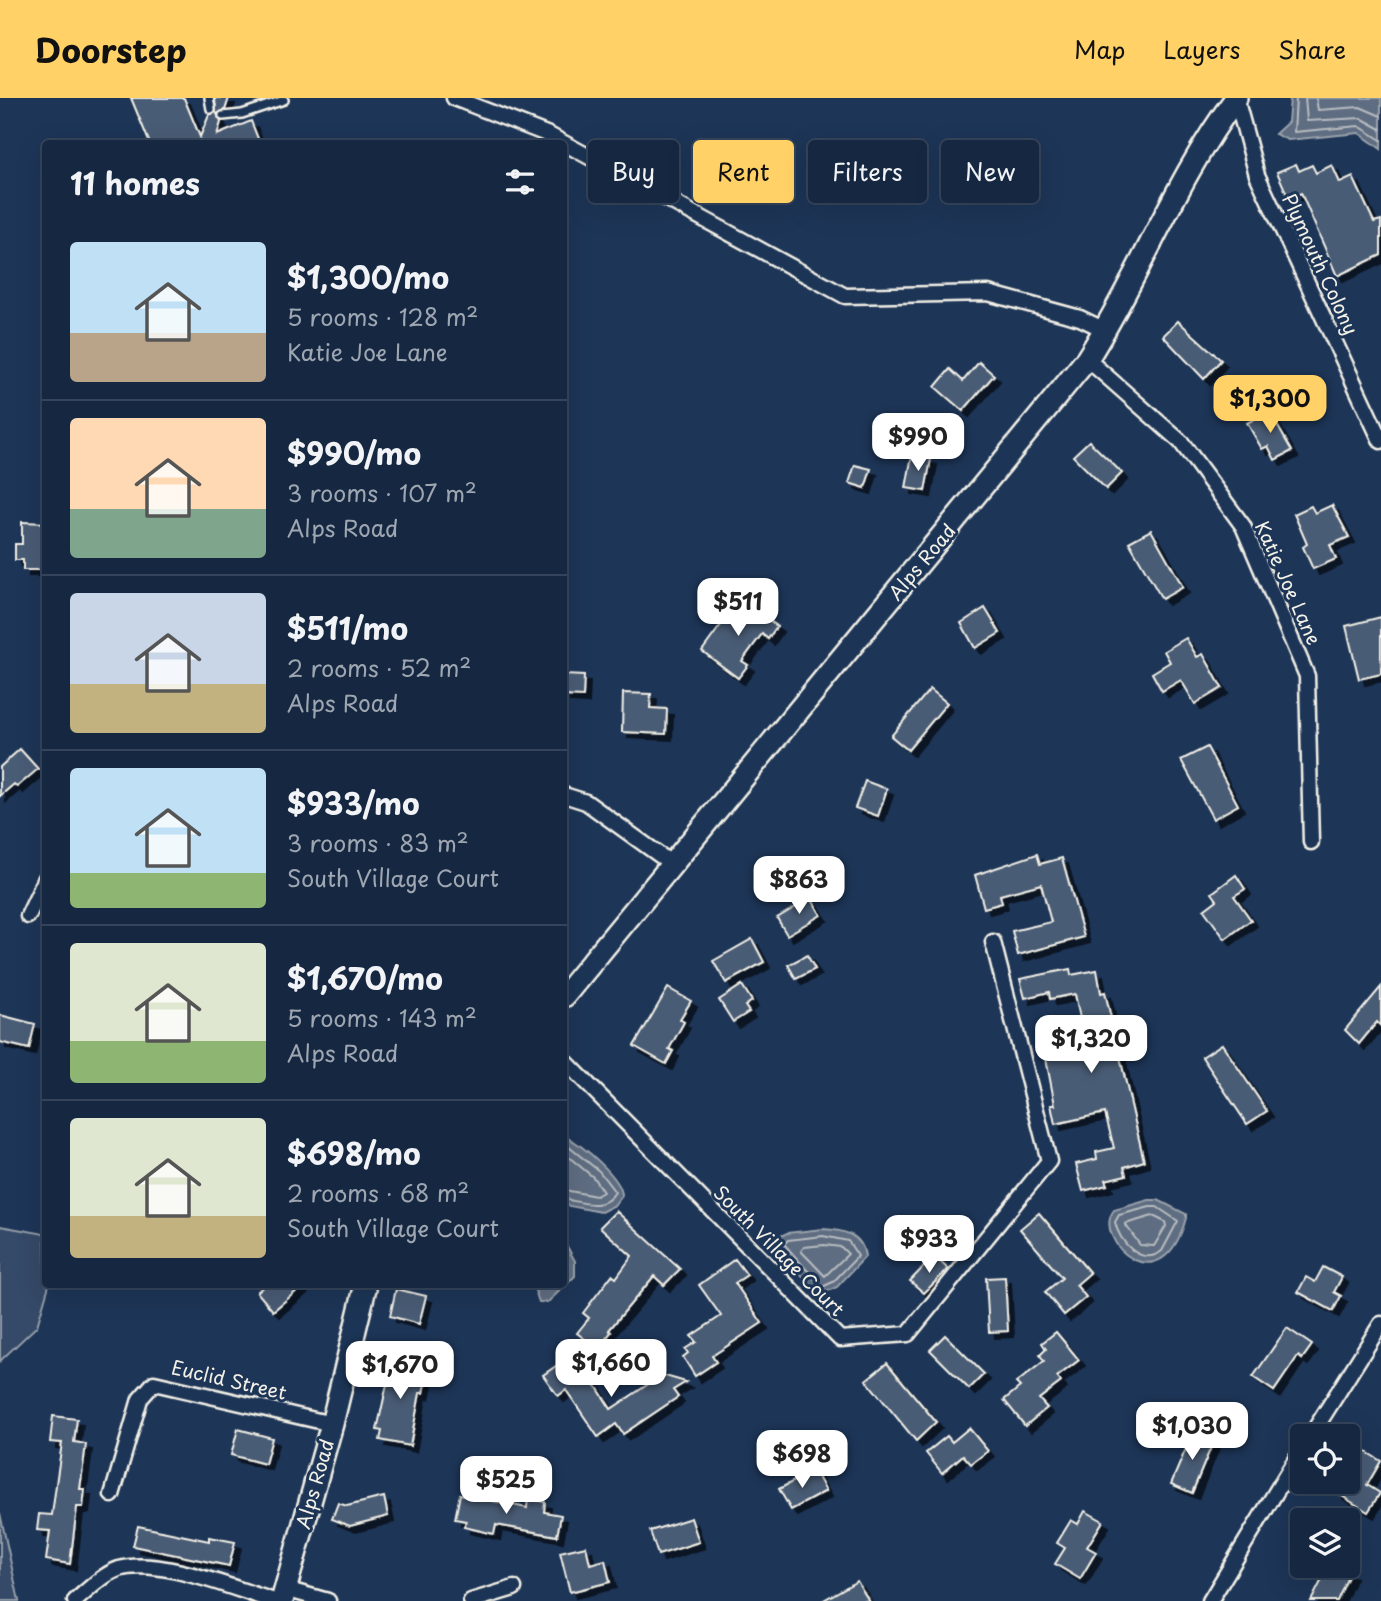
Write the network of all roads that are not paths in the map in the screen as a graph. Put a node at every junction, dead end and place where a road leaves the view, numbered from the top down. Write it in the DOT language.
graph roads {
  1 [pos="209,98"];
  2 [pos="454,98"];
  3 [pos="1236,98"];
  4 [pos="284,100"];
  5 [pos="211,109"];
  6 [pos="223,116"];
  7 [pos="559,140"];
  8 [pos="567,144"];
  9 [pos="1105,330"];
  10 [pos="1087,359"];
  11 [pos="1381,441"];
  12 [pos="567,796"];
  13 [pos="1311,842"];
  14 [pos="672,864"];
  15 [pos="42,886"];
  16 [pos="28,916"];
  17 [pos="993,942"];
  18 [pos="567,992"];
  19 [pos="567,1063"];
  20 [pos="365,1288"];
  21 [pos="1381,1324"];
  22 [pos="332,1424"];
  23 [pos="1318,1424"];
  24 [pos="1290,1469"];
  25 [pos="112,1495"];
  26 [pos="514,1588"];
  27 [pos="280,1597"];
  28 [pos="75,1601"];
  29 [pos="328,1601"];
  30 [pos="471,1601"];
  31 [pos="1210,1601"];
  1 -- 5 [label="lane"];
  2 -- 7 [label="street"];
  3 -- 9 [label="street, Alps Road"];
  3 -- 11 [label="street, Plymouth Colony"];
  4 -- 6 [label="lane"];
  8 -- 9 [label="street"];
  9 -- 10 [label="street, Alps Road"];
  10 -- 13 [label="street, Katie Joe Lane"];
  10 -- 14 [label="street, Alps Road"];
  12 -- 14 [label="street"];
  14 -- 18 [label="street, Alps Road"];
  15 -- 16 [label="street"];
  17 -- 19 [label="street, South Village Court"];
  20 -- 22 [label="street, Alps Road"];
  21 -- 23 [label="street"];
  22 -- 25 [label="street, Euclid Street"];
  22 -- 27 [label="street, Alps Road"];
  24 -- 31 [label="street"];
  26 -- 30 [label="street"];
  27 -- 28 [label="street"];
  27 -- 29 [label="street"];
}
